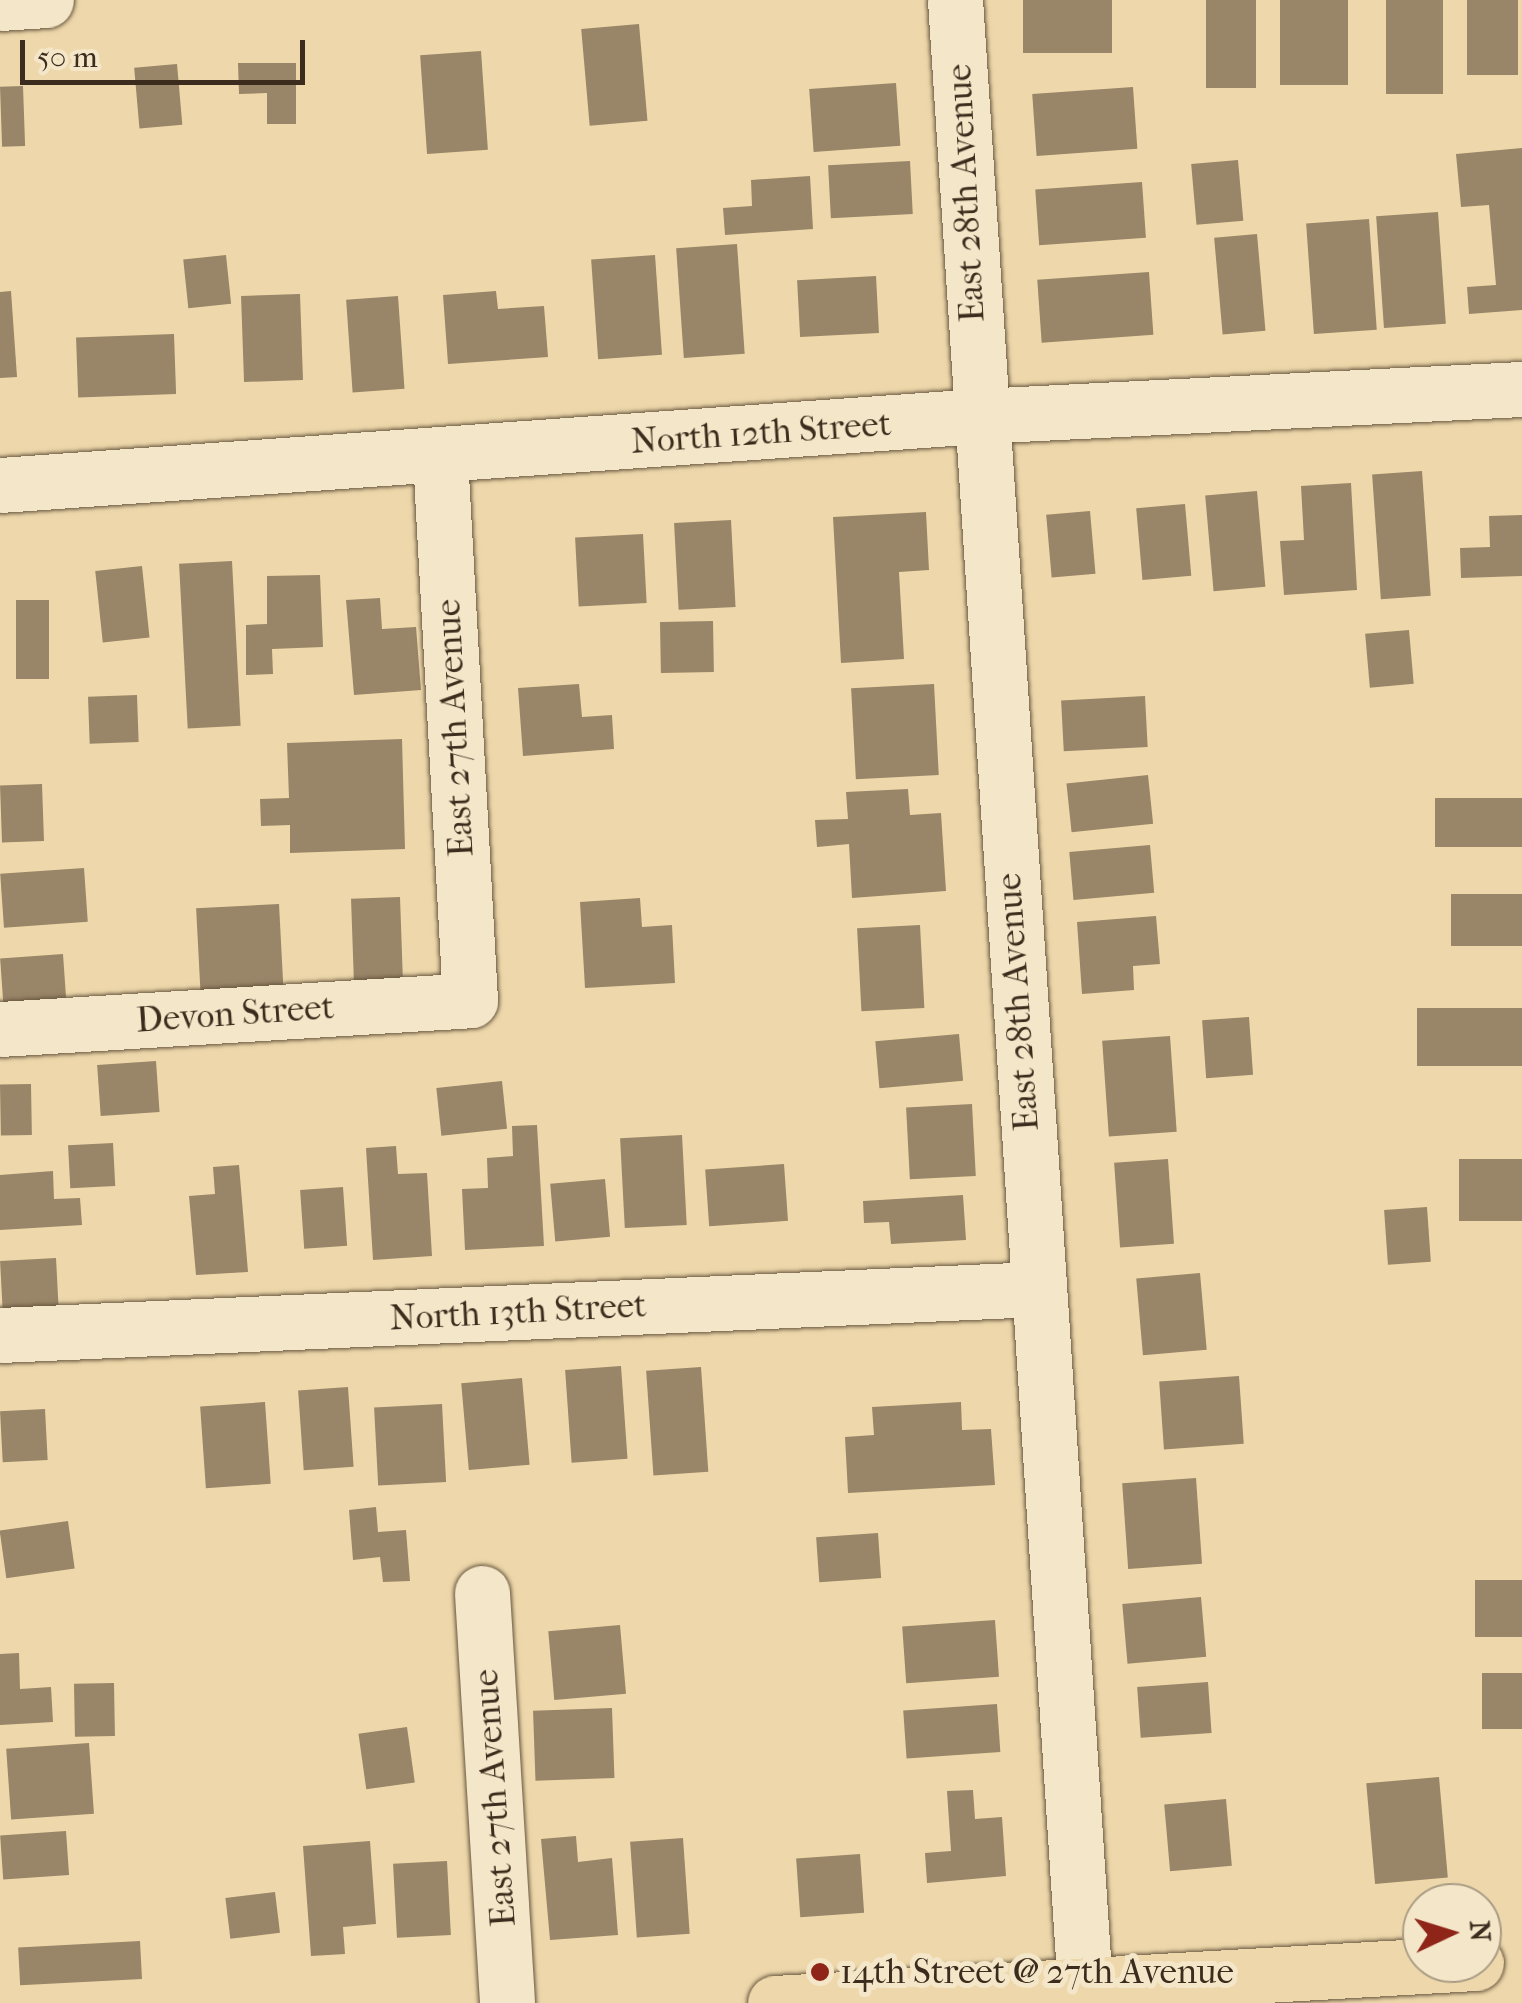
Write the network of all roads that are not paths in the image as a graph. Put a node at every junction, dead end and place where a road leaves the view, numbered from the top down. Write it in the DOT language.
graph roads {
  1 [pos="46,0"];
  2 [pos="955,0"];
  3 [pos="0,3"];
  4 [pos="1522,389"];
  5 [pos="979,416"];
  6 [pos="440,457"];
  7 [pos="0,486"];
  8 [pos="470,1000"];
  9 [pos="0,1029"];
  10 [pos="1037,1290"];
  11 [pos="0,1335"];
  12 [pos="482,1593"];
  13 [pos="1402,1969"];
  14 [pos="1085,1995"];
  15 [pos="508,2003"];
  16 [pos="775,2003"];
  1 -- 3 [label="street"];
  2 -- 5 [label="street, East 28th Avenue"];
  4 -- 5 [label="street, North 12th Street"];
  5 -- 6 [label="street, North 12th Street"];
  5 -- 10 [label="street, East 28th Avenue"];
  6 -- 7 [label="street, North 12th Street"];
  6 -- 8 [label="street, East 27th Avenue"];
  8 -- 9 [label="street, Devon Street"];
  10 -- 11 [label="street, North 13th Street"];
  10 -- 14 [label="street, East 28th Avenue"];
  12 -- 15 [label="street, East 27th Avenue"];
  13 -- 14 [label="main road"];
  14 -- 16 [label="main road"];
}
